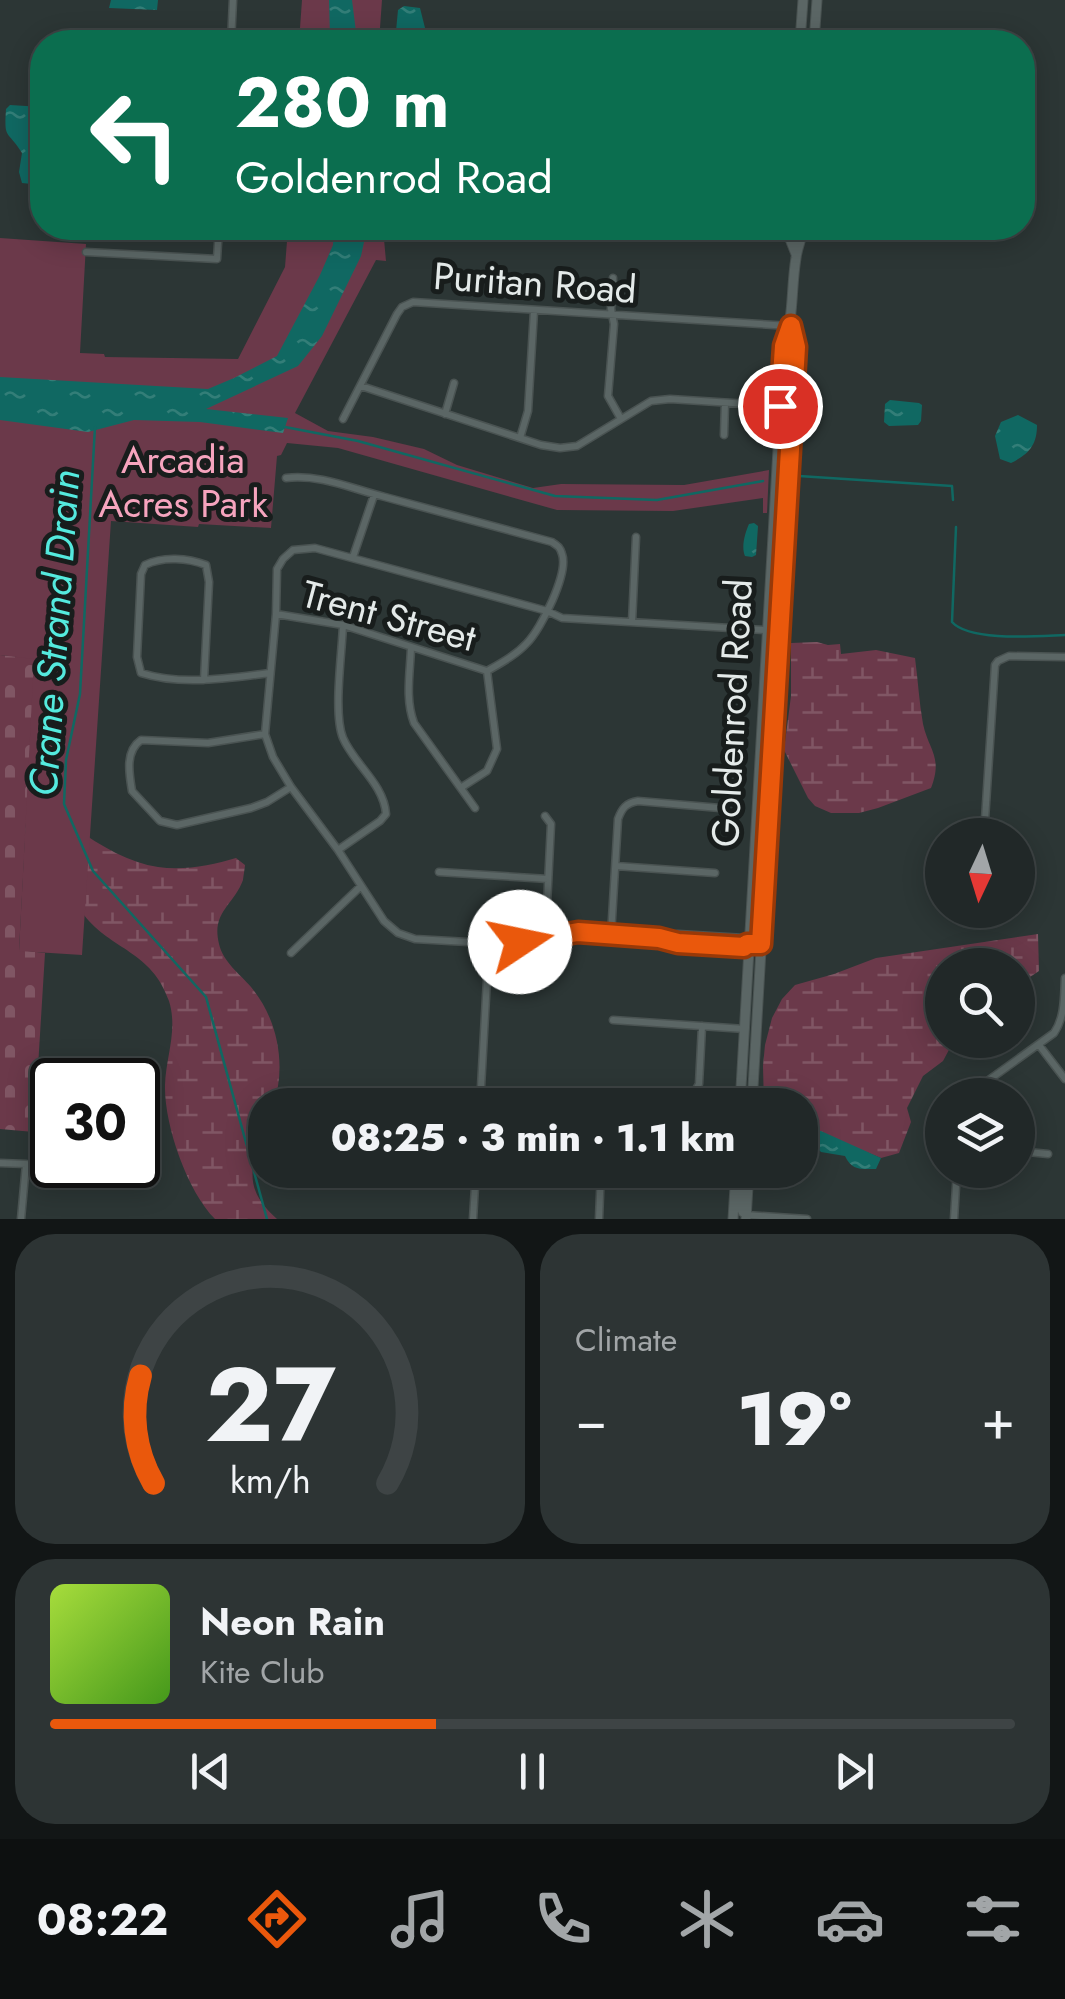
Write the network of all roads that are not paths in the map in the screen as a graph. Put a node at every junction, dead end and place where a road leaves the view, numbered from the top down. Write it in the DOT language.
graph roads {
  1 [pos="234,0"];
  2 [pos="803,0"];
  3 [pos="817,0"];
  4 [pos="232,30"];
  5 [pos="801,30"];
  6 [pos="815,30"];
  7 [pos="218,240"];
  8 [pos="791,240"];
  9 [pos="802,240"];
  10 [pos="86,252"];
  11 [pos="796,254"];
  12 [pos="613,278"];
  13 [pos="534,311"];
  14 [pos="612,316"];
  15 [pos="791,326"];
  16 [pos="454,383"];
  17 [pos="361,386"];
  18 [pos="725,403"];
  19 [pos="780,406"];
  20 [pos="445,414"];
  21 [pos="343,419"];
  22 [pos="621,419"];
  23 [pos="724,435"];
  24 [pos="520,438"];
  25 [pos="286,478"];
  26 [pos="776,491"];
  27 [pos="374,494"];
  28 [pos="786,521"];
  29 [pos="636,537"];
  30 [pos="354,558"];
  31 [pos="547,612"];
  32 [pos="276,614"];
  33 [pos="632,622"];
  34 [pos="344,625"];
  35 [pos="767,631"];
  36 [pos="779,632"];
  37 [pos="411,648"];
  38 [pos="1065,657"];
  39 [pos="487,671"];
  40 [pos="270,673"];
  41 [pos="204,680"];
  42 [pos="265,734"];
  43 [pos="291,787"];
  44 [pos="462,787"];
  45 [pos="475,808"];
  46 [pos="720,808"];
  47 [pos="545,816"];
  48 [pos="985,818"];
  49 [pos="338,850"];
  50 [pos="616,866"];
  51 [pos="439,872"];
  52 [pos="715,873"];
  53 [pos="548,879"];
  54 [pos="361,886"];
  55 [pos="611,935"];
  56 [pos="552,937"];
  57 [pos="489,943"];
  58 [pos="748,944"];
  59 [pos="761,944"];
  60 [pos="291,953"];
  61 [pos="1065,978"];
  62 [pos="613,1020"];
  63 [pos="702,1026"];
  64 [pos="744,1029"];
  65 [pos="1039,1046"];
  66 [pos="993,1078"];
  67 [pos="1065,1079"];
  68 [pos="481,1088"];
  69 [pos="697,1088"];
  70 [pos="741,1088"];
  71 [pos="749,1088"];
  72 [pos="754,1088"];
  73 [pos="1035,1153"];
  74 [pos="1048,1154"];
  75 [pos="0,1162"];
  76 [pos="26,1164"];
  77 [pos="30,1164"];
  78 [pos="475,1188"];
  79 [pos="600,1188"];
  80 [pos="738,1188"];
  81 [pos="740,1188"];
  82 [pos="956,1188"];
  83 [pos="746,1217"];
  84 [pos="21,1219"];
  85 [pos="473,1219"];
  86 [pos="598,1219"];
  87 [pos="734,1219"];
  88 [pos="793,1219"];
  89 [pos="808,1219"];
  90 [pos="954,1219"];
  1 -- 4 [label="street"];
  2 -- 5 [label="main road"];
  3 -- 6 [label="main road"];
  7 -- 10 [label="street"];
  8 -- 11 [label="main road, Goldenrod Road"];
  9 -- 11 [label="main road, Goldenrod Road"];
  11 -- 15 [label="main road, Goldenrod Road"];
  12 -- 14 [label="street"];
  13 -- 14 [label="street, Puritan Road"];
  13 -- 17 [label="street, Puritan Road"];
  13 -- 24 [label="street"];
  14 -- 15 [label="street, Puritan Road"];
  14 -- 22 [label="street"];
  15 -- 19 [label="main road, Goldenrod Road"];
  15 -- 28 [label="main road, Goldenrod Road"];
  16 -- 20 [label="street"];
  17 -- 20 [label="street"];
  17 -- 21 [label="street, Puritan Road"];
  18 -- 19 [label="street"];
  18 -- 22 [label="street"];
  18 -- 23 [label="street"];
  19 -- 26 [label="main road, Goldenrod Road"];
  20 -- 24 [label="street"];
  22 -- 24 [label="street"];
  25 -- 27 [label="street"];
  26 -- 28 [label="main road"];
  26 -- 35 [label="main road, Goldenrod Road"];
  27 -- 30 [label="street"];
  27 -- 31 [label="street"];
  28 -- 36 [label="main road, Goldenrod Road"];
  29 -- 33 [label="street"];
  30 -- 31 [label="street"];
  30 -- 32 [label="street"];
  31 -- 33 [label="street"];
  31 -- 39 [label="street"];
  32 -- 34 [label="street, Trent Street"];
  32 -- 40 [label="street"];
  33 -- 35 [label="street"];
  34 -- 37 [label="street, Trent Street"];
  34 -- 49 [label="street"];
  35 -- 36 [label="street"];
  35 -- 58 [label="main road, Goldenrod Road"];
  36 -- 59 [label="main road, Goldenrod Road"];
  37 -- 39 [label="street, Trent Street"];
  37 -- 44 [label="street"];
  38 -- 48 [label="street"];
  39 -- 44 [label="street"];
  40 -- 41 [label="street"];
  40 -- 42 [label="street"];
  41 -- 41 [label="street"];
  42 -- 43 [label="street"];
  42 -- 43 [label="street"];
  43 -- 49 [label="street"];
  44 -- 45 [label="street"];
  46 -- 50 [label="street"];
  47 -- 53 [label="street"];
  49 -- 54 [label="street"];
  50 -- 52 [label="street"];
  50 -- 55 [label="street"];
  51 -- 53 [label="street"];
  53 -- 56 [label="street"];
  54 -- 57 [label="street"];
  54 -- 60 [label="street"];
  55 -- 56 [label="street"];
  55 -- 58 [label="street"];
  56 -- 57 [label="street"];
  57 -- 68 [label="street"];
  58 -- 59 [label="street"];
  58 -- 64 [label="main road, Goldenrod Road"];
  59 -- 72 [label="main road, Goldenrod Road"];
  61 -- 65 [label="street"];
  62 -- 63 [label="street"];
  63 -- 64 [label="street"];
  63 -- 69 [label="street"];
  64 -- 70 [label="main road, Goldenrod Road"];
  64 -- 71 [label="main road"];
  65 -- 66 [label="street"];
  65 -- 67 [label="street"];
  73 -- 74 [label="street"];
  75 -- 76 [label="street"];
  76 -- 77 [label="street"];
  76 -- 84 [label="street"];
  78 -- 85 [label="street"];
  79 -- 86 [label="street"];
  80 -- 87 [label="main road"];
  81 -- 83 [label="main road"];
  82 -- 90 [label="street"];
  83 -- 88 [label="street"];
  88 -- 89 [label="street"];
}
